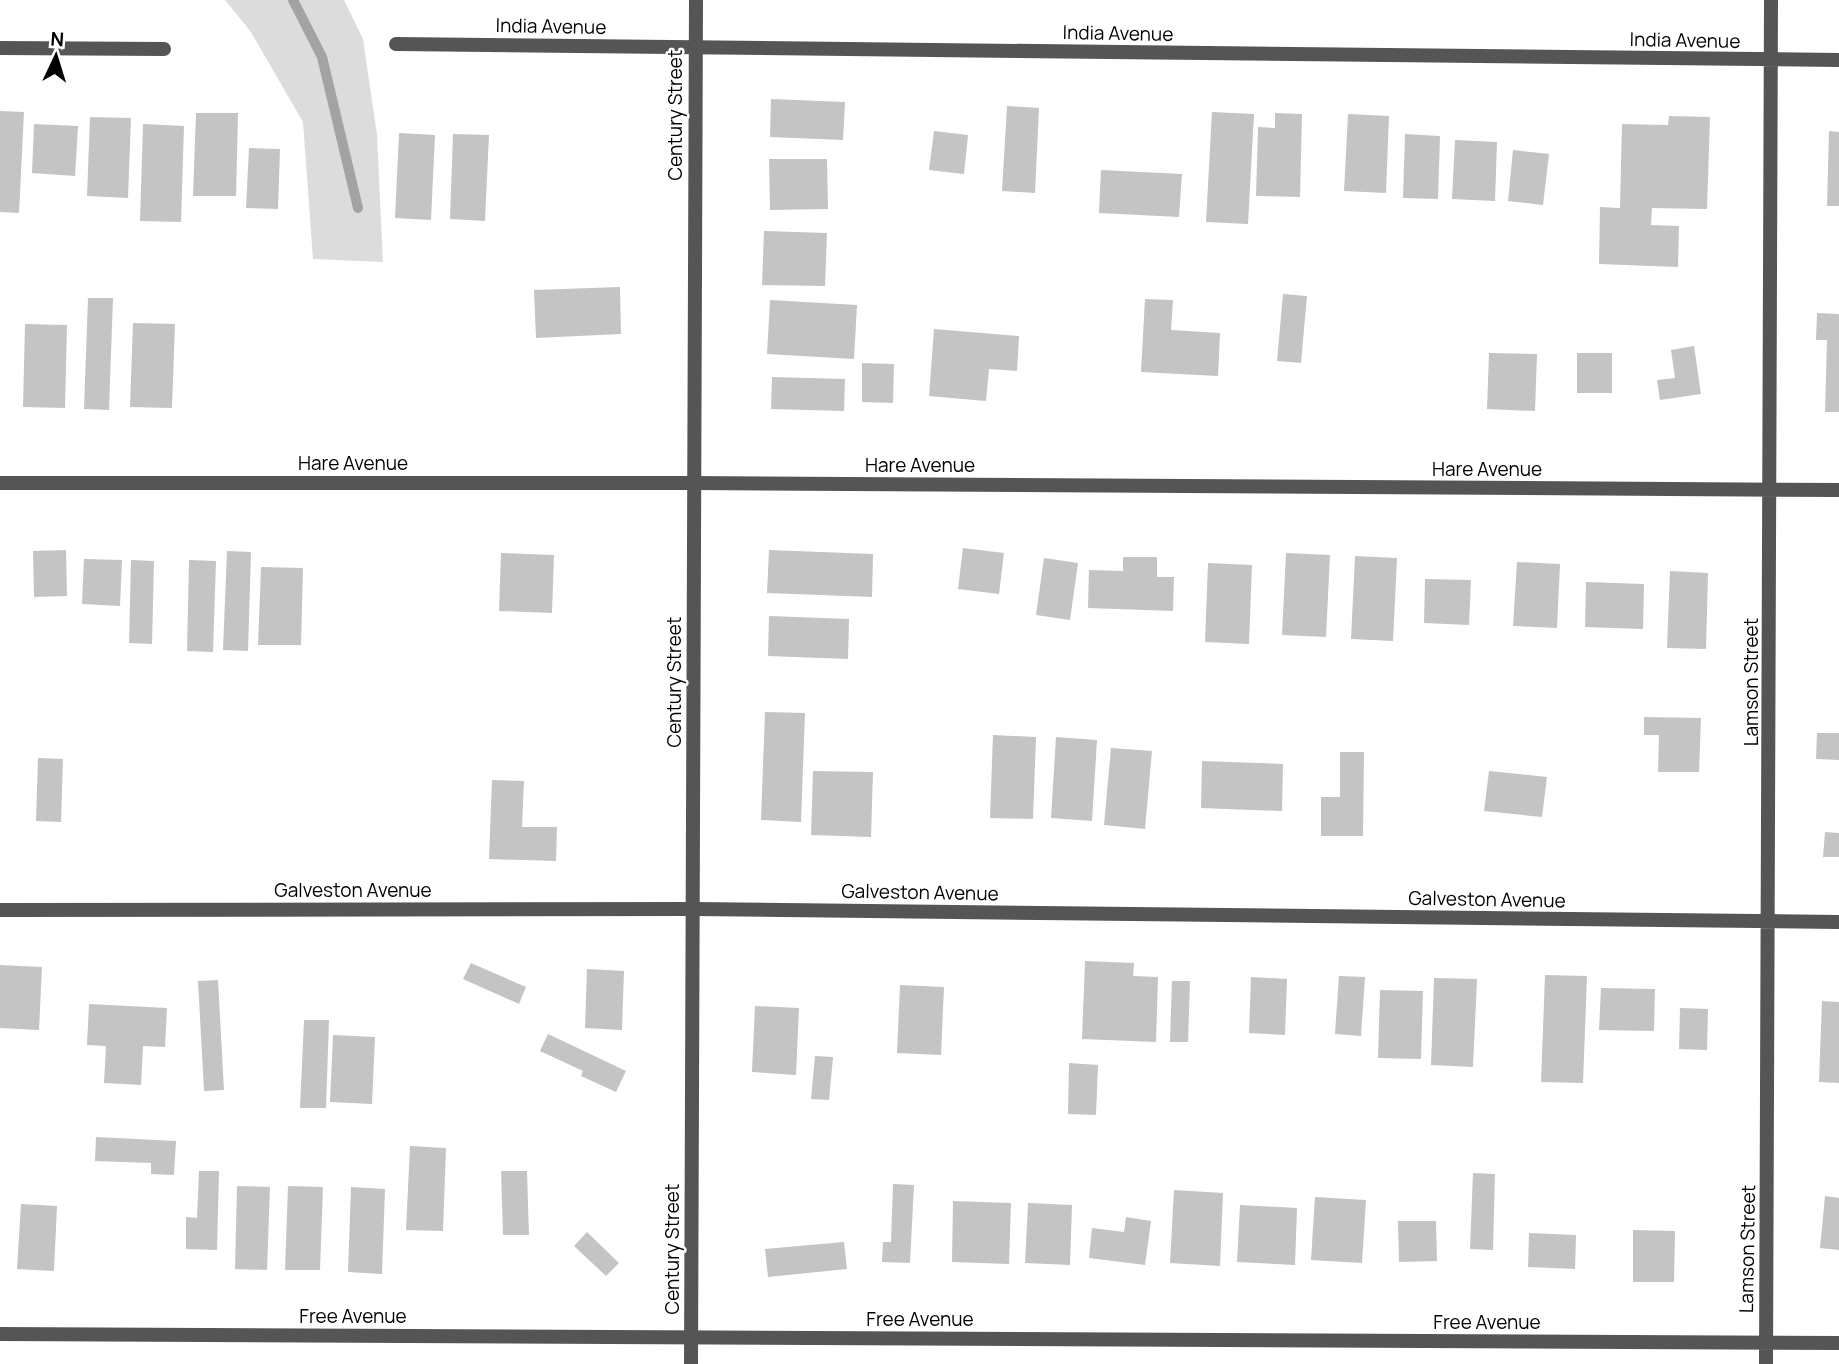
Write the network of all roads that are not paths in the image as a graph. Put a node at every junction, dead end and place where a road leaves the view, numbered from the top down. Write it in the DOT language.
graph roads {
  1 [pos="696,0"];
  2 [pos="1771,0"];
  3 [pos="396,44"];
  4 [pos="0,48"];
  5 [pos="695,48"];
  6 [pos="164,49"];
  7 [pos="1771,60"];
  8 [pos="1839,60"];
  9 [pos="0,483"];
  10 [pos="692,483"];
  11 [pos="1770,490"];
  12 [pos="1839,490"];
  13 [pos="694,909"];
  14 [pos="0,910"];
  15 [pos="1769,922"];
  16 [pos="1839,922"];
  17 [pos="0,1334"];
  18 [pos="691,1337"];
  19 [pos="1766,1343"];
  20 [pos="1839,1343"];
  21 [pos="691,1364"];
  22 [pos="1766,1364"];
  1 -- 5 [label="street, Century Street"];
  2 -- 7 [label="street, Lamson Street"];
  3 -- 5 [label="street, India Avenue"];
  4 -- 6 [label="street"];
  5 -- 7 [label="street, India Avenue"];
  5 -- 10 [label="street, Century Street"];
  7 -- 8 [label="street, India Avenue"];
  7 -- 11 [label="street, Lamson Street"];
  9 -- 10 [label="street, Hare Avenue"];
  10 -- 11 [label="street, Hare Avenue"];
  10 -- 13 [label="street, Century Street"];
  11 -- 12 [label="street, Hare Avenue"];
  11 -- 15 [label="street, Lamson Street"];
  13 -- 14 [label="street, Galveston Avenue"];
  13 -- 15 [label="street, Galveston Avenue"];
  13 -- 18 [label="street, Century Street"];
  15 -- 16 [label="street, Galveston Avenue"];
  15 -- 19 [label="street, Lamson Street"];
  17 -- 18 [label="street, Free Avenue"];
  18 -- 19 [label="street, Free Avenue"];
  18 -- 21 [label="street, Century Street"];
  19 -- 20 [label="street, Free Avenue"];
  19 -- 22 [label="street, Lamson Street"];
}
